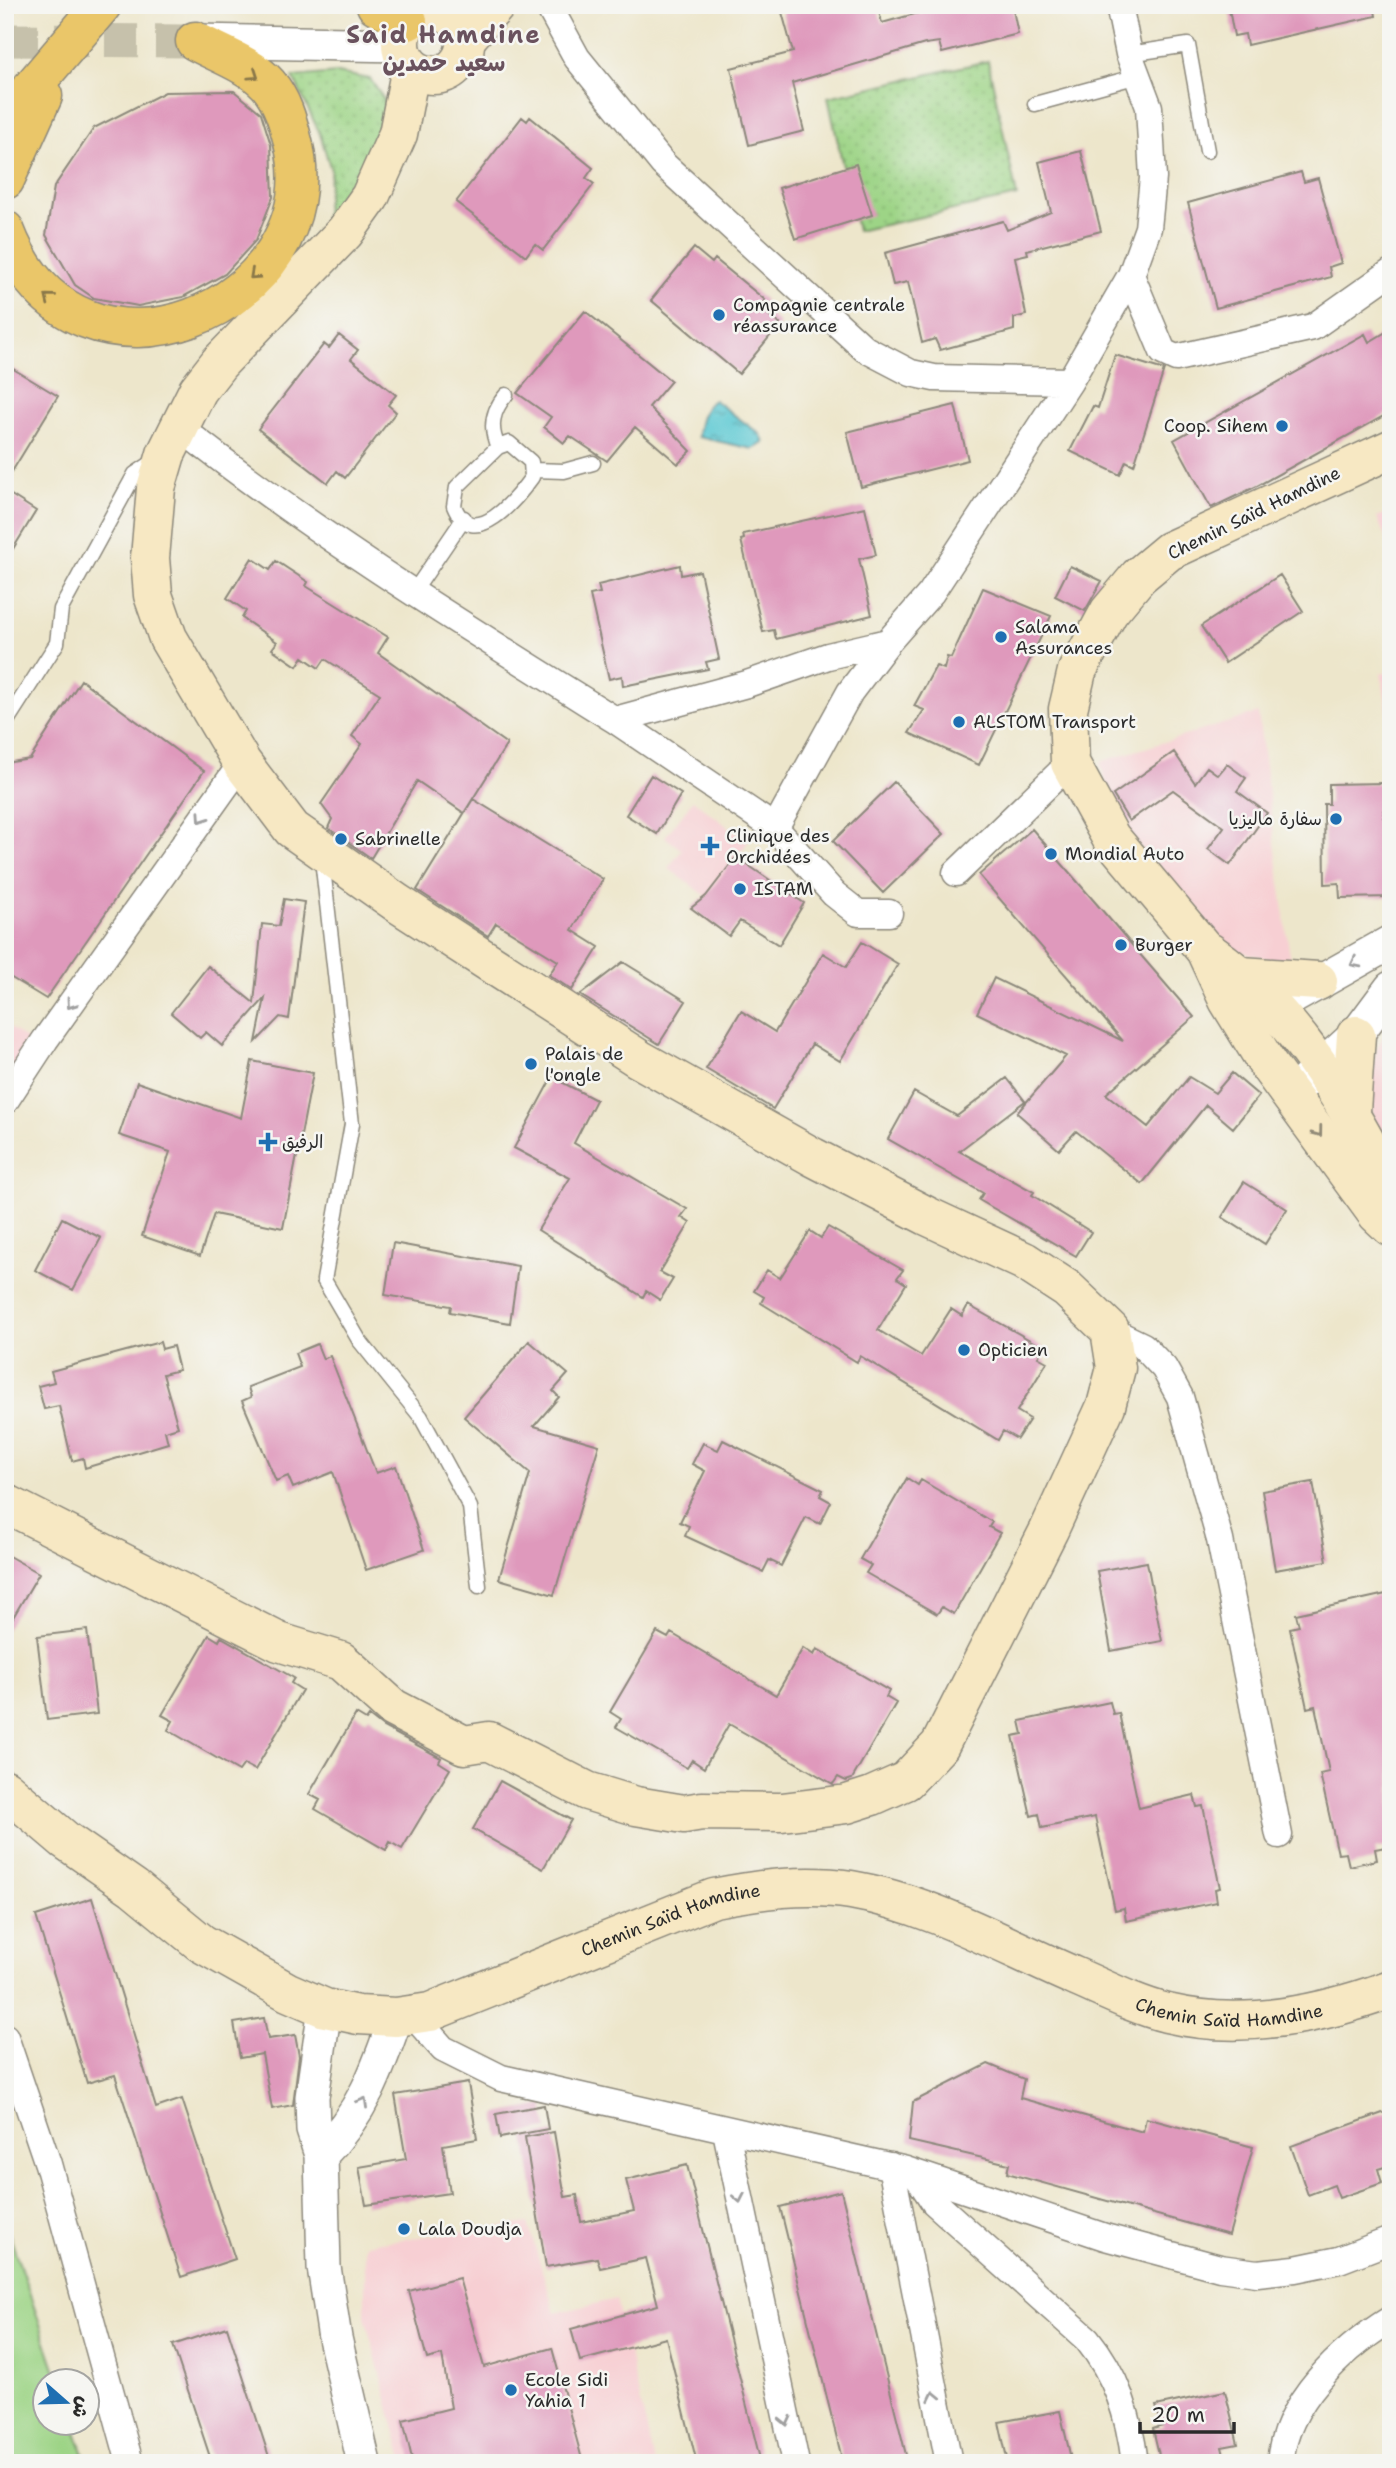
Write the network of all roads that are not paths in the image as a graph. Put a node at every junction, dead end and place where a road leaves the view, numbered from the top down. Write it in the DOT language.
graph roads {
  1 [pos="102,5"];
  2 [pos="496,5"];
  3 [pos="548,5"];
  4 [pos="1119,5"];
  5 [pos="411,25"];
  6 [pos="195,41"];
  7 [pos="62,53"];
  8 [pos="457,56"];
  9 [pos="1134,65"];
  10 [pos="1035,104"];
  11 [pos="5,119"];
  12 [pos="398,134"];
  13 [pos="1208,151"];
  14 [pos="5,180"];
  15 [pos="5,230"];
  16 [pos="1391,272"];
  17 [pos="1131,275"];
  18 [pos="1070,381"];
  19 [pos="506,395"];
  20 [pos="172,440"];
  21 [pos="498,447"];
  22 [pos="1391,449"];
  23 [pos="593,463"];
  24 [pos="534,470"];
  25 [pos="464,518"];
  26 [pos="413,593"];
  27 [pos="888,642"];
  28 [pos="615,720"];
  29 [pos="5,724"];
  30 [pos="242,763"];
  31 [pos="1070,763"];
  32 [pos="775,828"];
  33 [pos="322,851"];
  34 [pos="956,873"];
  35 [pos="889,913"];
  36 [pos="1391,942"];
  37 [pos="1205,950"];
  38 [pos="1241,976"];
  39 [pos="1318,981"];
  40 [pos="1391,988"];
  41 [pos="1261,1018"];
  42 [pos="1356,1035"];
  43 [pos="1319,1066"];
  44 [pos="1290,1096"];
  45 [pos="5,1101"];
  46 [pos="1351,1111"];
  47 [pos="1391,1189"];
  48 [pos="1391,1227"];
  49 [pos="1110,1330"];
  50 [pos="5,1503"];
  51 [pos="479,1586"];
  52 [pos="5,1789"];
  53 [pos="1279,1835"];
  54 [pos="1391,1989"];
  55 [pos="325,2008"];
  56 [pos="405,2016"];
  57 [pos="5,2037"];
  58 [pos="726,2131"];
  59 [pos="321,2155"];
  60 [pos="903,2169"];
  61 [pos="1391,2240"];
  62 [pos="1391,2319"];
  63 [pos="130,2463"];
  64 [pos="364,2463"];
  65 [pos="796,2463"];
  66 [pos="949,2463"];
  67 [pos="1135,2463"];
  68 [pos="1280,2463"];
  1 -- 7 [label="highway"];
  2 -- 8 [label="main road"];
  3 -- 18 [label="street"];
  4 -- 9 [label="street"];
  5 -- 6 [label="street"];
  5 -- 8 [label="main road"];
  5 -- 8 [label="main road"];
  5 -- 12 [label="main road"];
  6 -- 15 [label="highway, one-way"];
  7 -- 11 [label="highway"];
  7 -- 14 [label="highway"];
  8 -- 12 [label="main road"];
  9 -- 10 [label="lane"];
  9 -- 13 [label="lane"];
  9 -- 17 [label="street"];
  12 -- 20 [label="main road"];
  16 -- 17 [label="street"];
  17 -- 18 [label="street"];
  18 -- 27 [label="street"];
  19 -- 21 [label="lane"];
  20 -- 26 [label="street"];
  20 -- 29 [label="lane"];
  20 -- 30 [label="main road"];
  21 -- 24 [label="lane"];
  21 -- 25 [label="lane"];
  22 -- 31 [label="main road, Chemin Saïd Hamdine"];
  23 -- 24 [label="lane"];
  24 -- 25 [label="lane"];
  25 -- 26 [label="lane"];
  26 -- 28 [label="street"];
  27 -- 28 [label="street"];
  27 -- 32 [label="street"];
  28 -- 32 [label="street"];
  30 -- 33 [label="main road"];
  30 -- 45 [label="street, one-way"];
  31 -- 34 [label="street"];
  31 -- 37 [label="main road, Chemin Saïd Hamdine"];
  32 -- 35 [label="street"];
  33 -- 49 [label="main road"];
  33 -- 51 [label="lane"];
  36 -- 39 [label="street, one-way"];
  37 -- 38 [label="main road"];
  37 -- 41 [label="main road"];
  38 -- 39 [label="main road"];
  38 -- 41 [label="main road"];
  39 -- 41 [label="street"];
  40 -- 42 [label="street"];
  41 -- 43 [label="main road"];
  41 -- 44 [label="main road"];
  42 -- 43 [label="street"];
  42 -- 46 [label="main road"];
  43 -- 44 [label="street"];
  43 -- 46 [label="main road"];
  44 -- 48 [label="main road, one-way"];
  46 -- 47 [label="main road"];
  49 -- 50 [label="main road"];
  49 -- 53 [label="street"];
  52 -- 55 [label="main road, Chemin Saïd Hamdine"];
  54 -- 56 [label="main road, Chemin Saïd Hamdine"];
  55 -- 56 [label="main road, Chemin Saïd Hamdine"];
  55 -- 59 [label="street"];
  56 -- 58 [label="street"];
  59 -- 56 [label="street, one-way"];
  57 -- 63 [label="street"];
  58 -- 60 [label="street"];
  58 -- 65 [label="street, one-way"];
  59 -- 64 [label="street"];
  60 -- 61 [label="street"];
  66 -- 60 [label="street, one-way"];
  60 -- 67 [label="street"];
  62 -- 68 [label="street"];
}
